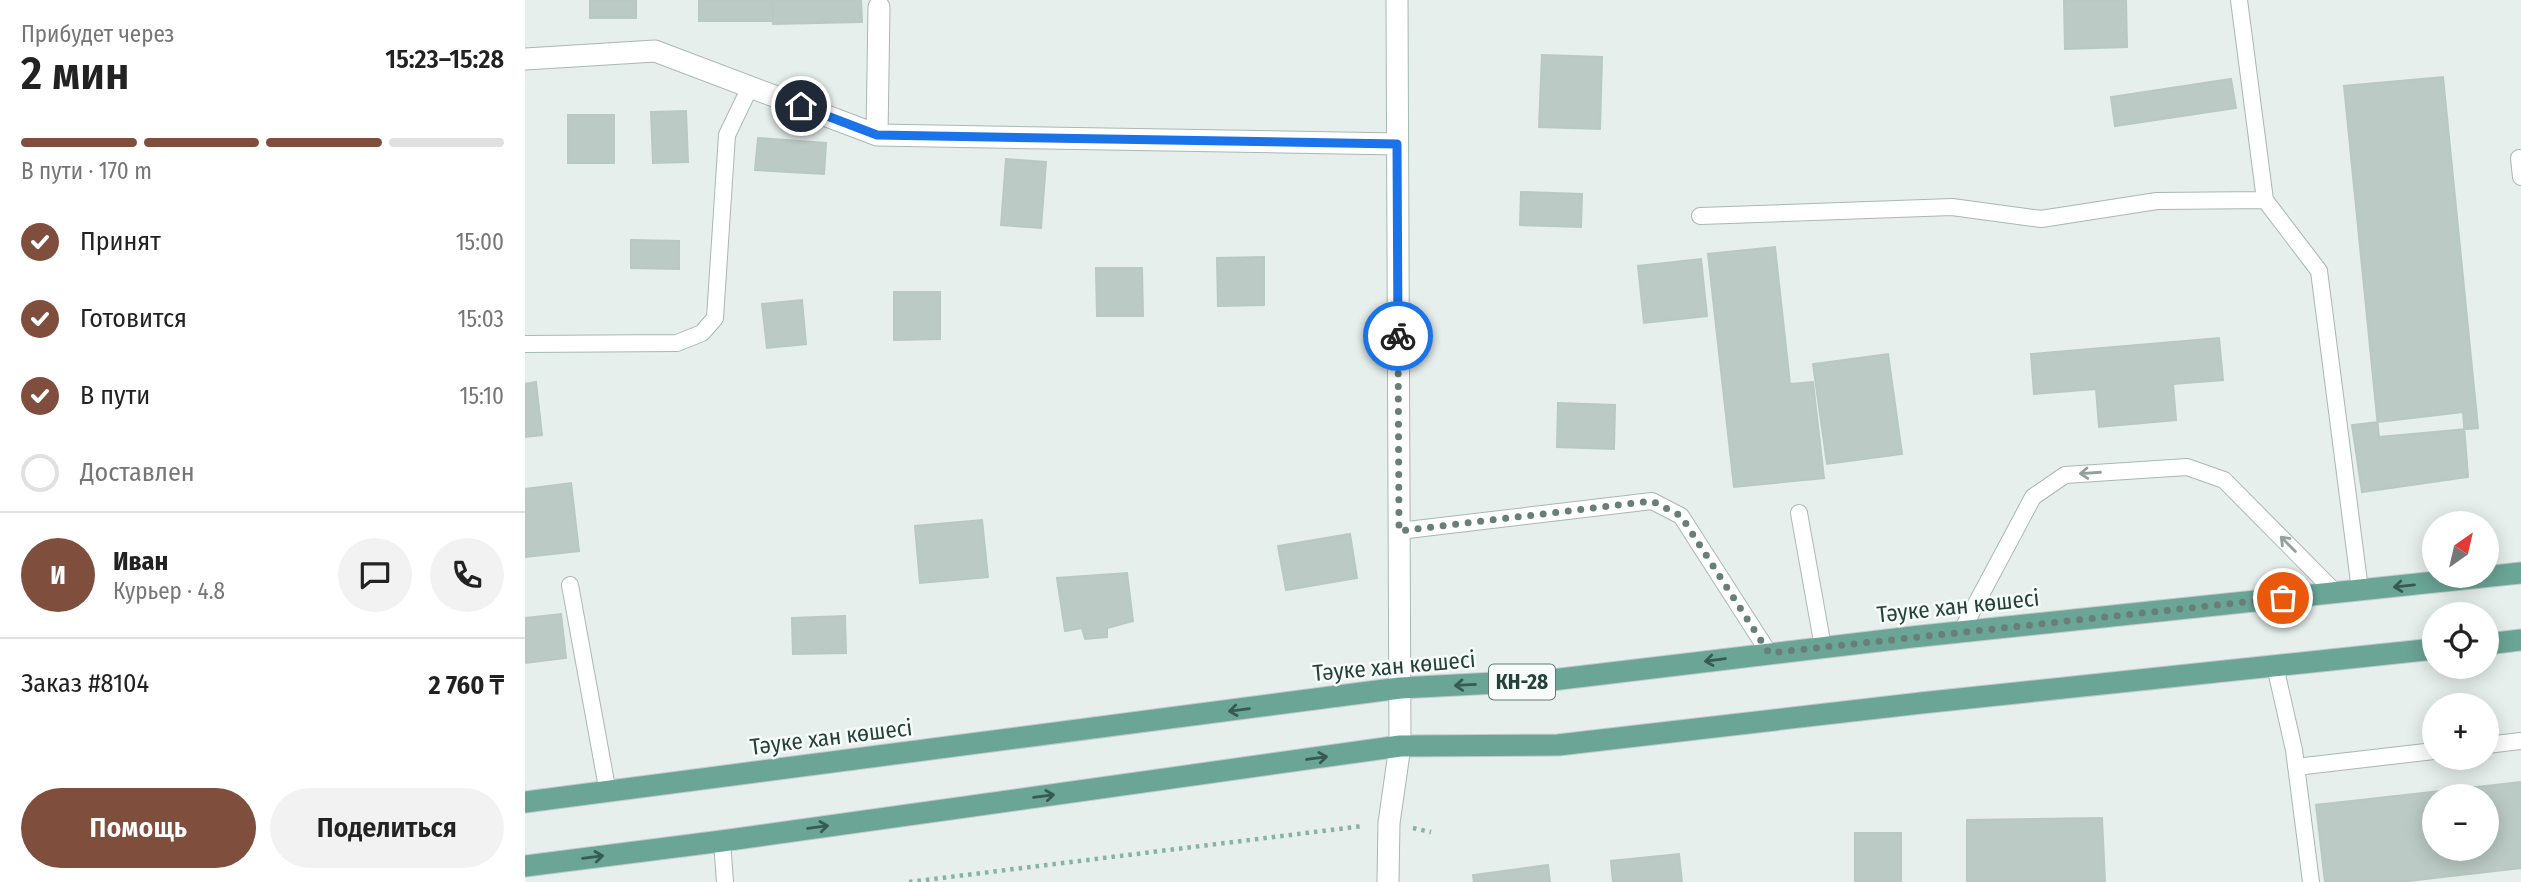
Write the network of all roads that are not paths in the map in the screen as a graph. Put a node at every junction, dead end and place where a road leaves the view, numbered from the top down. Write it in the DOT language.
graph roads {
  1 [pos="1397,0"];
  2 [pos="2239,0"];
  3 [pos="879,7"];
  4 [pos="525,59"];
  5 [pos="750,87"];
  6 [pos="877,135"];
  7 [pos="1397,144"];
  8 [pos="2519,159"];
  9 [pos="2521,177"];
  10 [pos="2265,200"];
  11 [pos="1700,216"];
  12 [pos="525,344"];
  13 [pos="1799,513"];
  14 [pos="1399,531"];
  15 [pos="2521,573"];
  16 [pos="570,585"];
  17 [pos="2360,590"];
  18 [pos="2336,593"];
  19 [pos="1961,632"];
  20 [pos="2521,640"];
  21 [pos="2499,642"];
  22 [pos="1823,647"];
  23 [pos="2422,650"];
  24 [pos="1769,653"];
  25 [pos="2275,666"];
  26 [pos="1400,688"];
  27 [pos="2521,741"];
  28 [pos="2499,744"];
  29 [pos="1400,746"];
  30 [pos="2422,752"];
  31 [pos="2296,767"];
  32 [pos="608,793"];
  33 [pos="525,802"];
  34 [pos="722,841"];
  35 [pos="525,866"];
  36 [pos="725,882"];
  37 [pos="1388,882"];
  38 [pos="2311,882"];
  1 -- 7 [label="street"];
  2 -- 10 [label="lane"];
  3 -- 6 [label="street"];
  4 -- 5 [label="street"];
  5 -- 6 [label="street"];
  5 -- 12 [label="lane"];
  6 -- 7 [label="street"];
  7 -- 14 [label="street"];
  8 -- 9 [label="lane"];
  10 -- 11 [label="lane"];
  10 -- 17 [label="lane"];
  13 -- 22 [label="lane"];
  14 -- 24 [label="lane"];
  14 -- 26 [label="street"];
  15 -- 17 [label="main road, Тәуке хан көшесі / КН-28, one-way"];
  16 -- 32 [label="lane"];
  17 -- 18 [label="main road, Тәуке хан көшесі / КН-28"];
  18 -- 19 [label="main road, Тәуке хан көшесі / КН-28"];
  18 -- 19 [label="lane, one-way"];
  19 -- 22 [label="main road, Тәуке хан көшесі / КН-28"];
  20 -- 21 [label="main road"];
  22 -- 24 [label="main road, Тәуке хан көшесі / КН-28"];
  23 -- 25 [label="main road"];
  24 -- 26 [label="main road, Тәуке хан көшесі / КН-28, one-way"];
  25 -- 29 [label="main road"];
  25 -- 31 [label="lane"];
  26 -- 29 [label="street"];
  26 -- 32 [label="main road, Тәуке хан көшесі / КН-28, one-way"];
  27 -- 28 [label="lane"];
  34 -- 29 [label="main road, one-way"];
  29 -- 37 [label="street"];
  30 -- 31 [label="lane"];
  31 -- 38 [label="lane"];
  32 -- 33 [label="main road, Тәуке хан көшесі / КН-28"];
  35 -- 34 [label="main road, one-way"];
  34 -- 36 [label="lane"];
}
